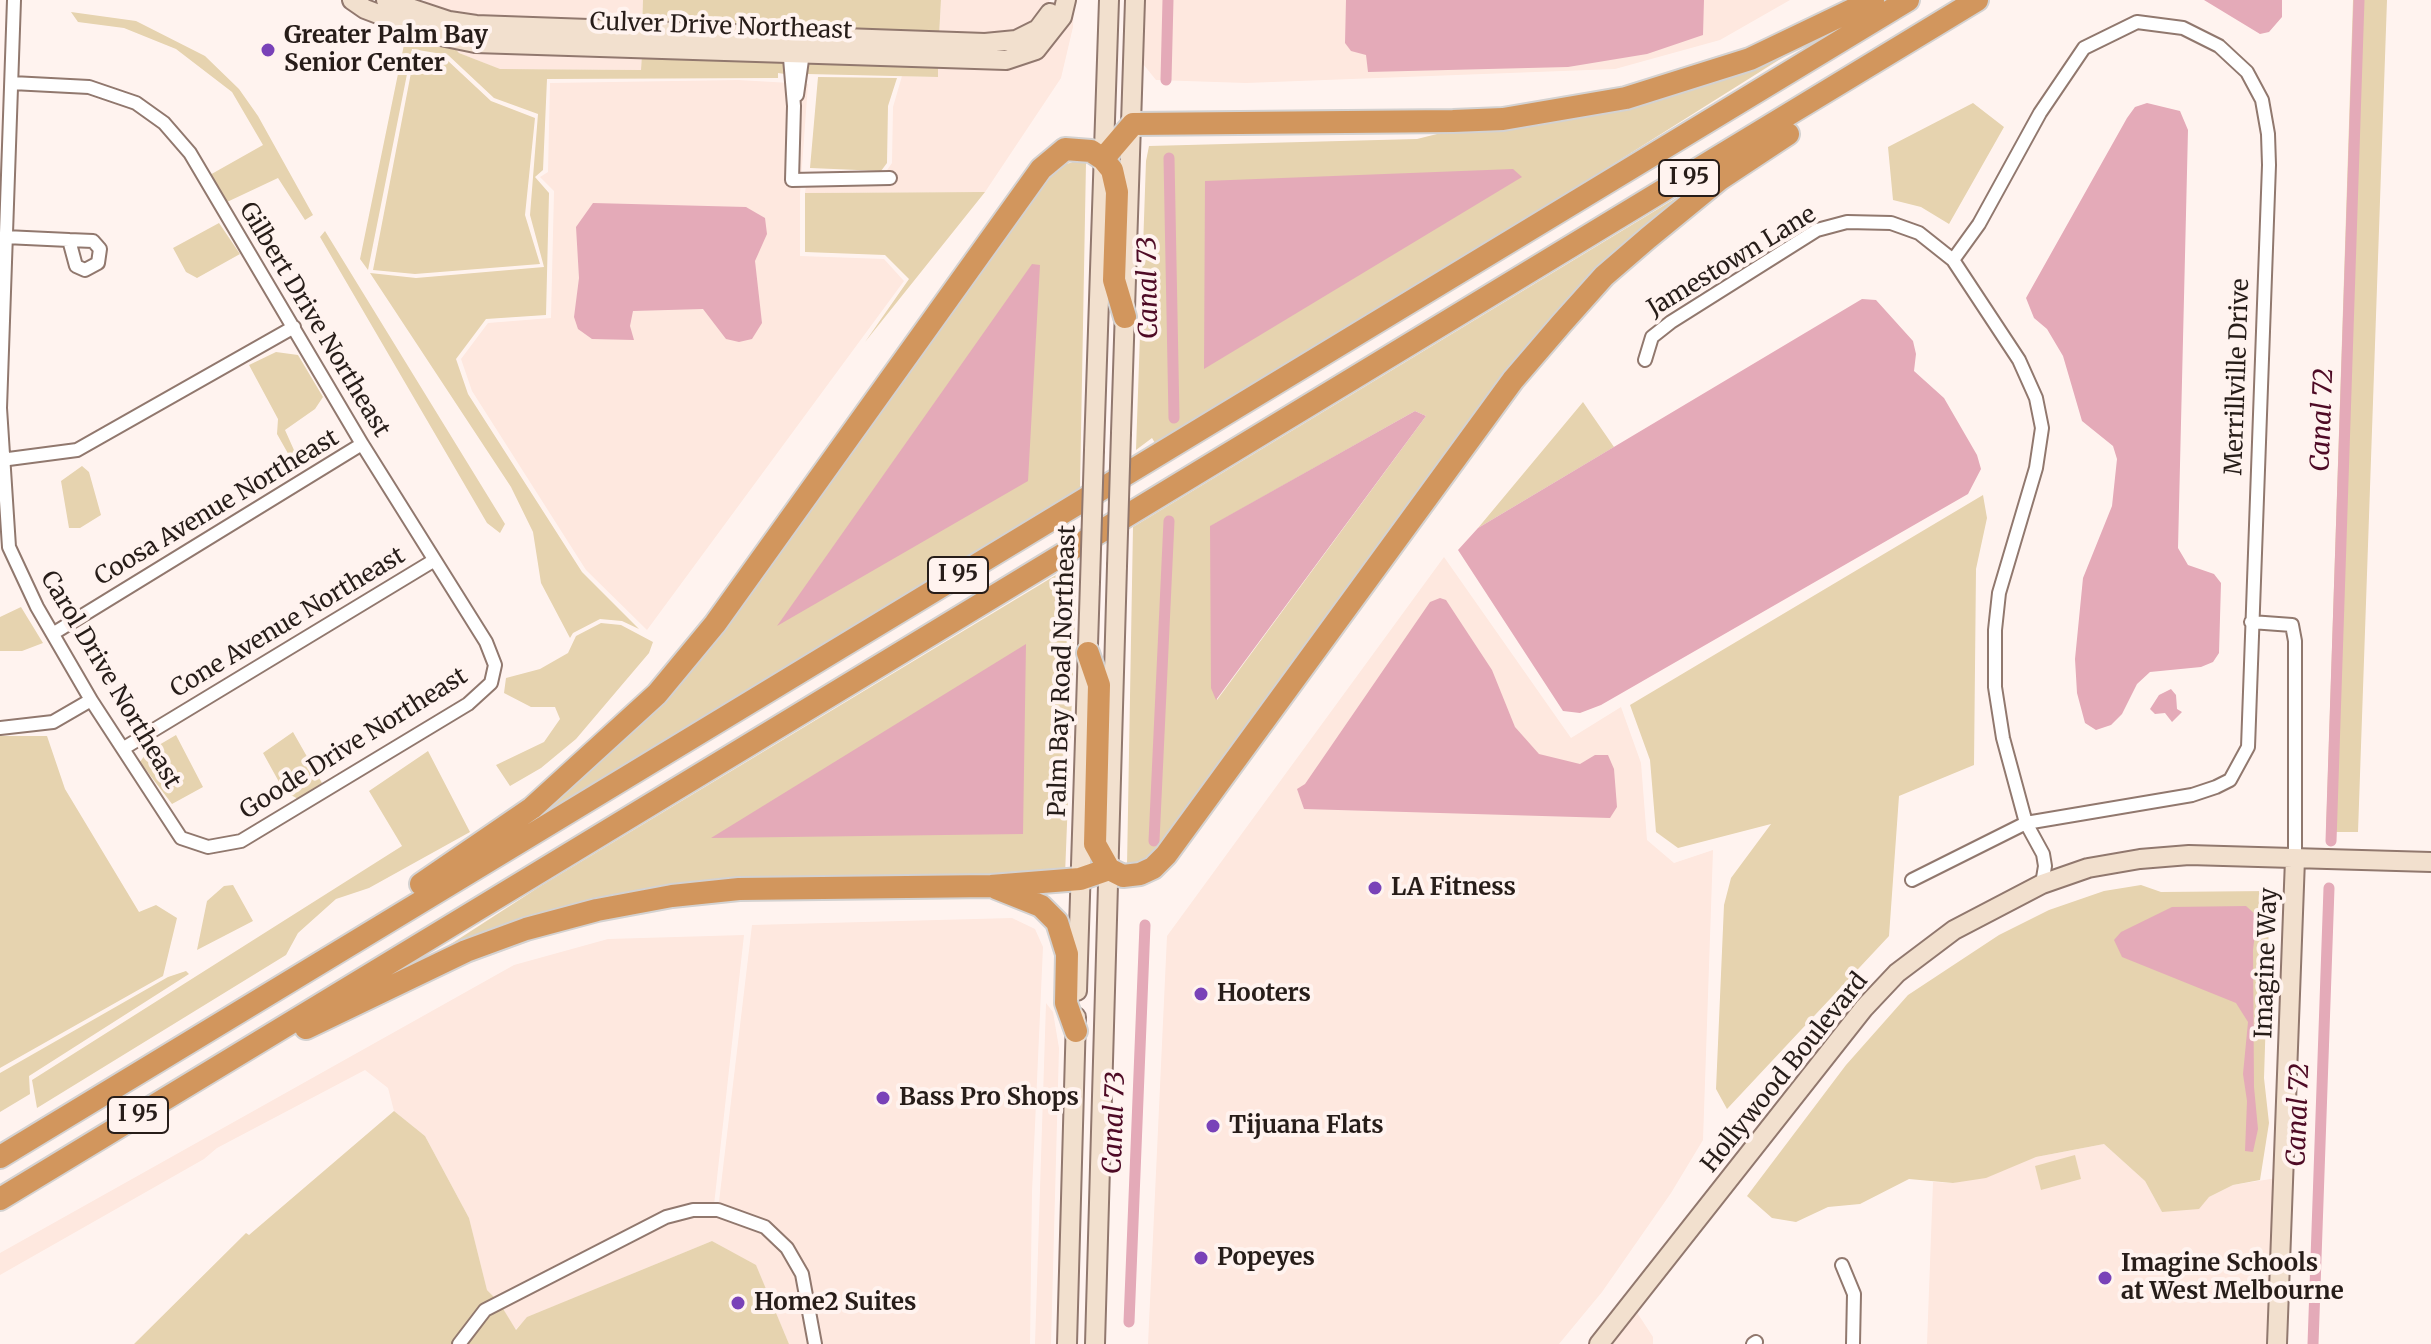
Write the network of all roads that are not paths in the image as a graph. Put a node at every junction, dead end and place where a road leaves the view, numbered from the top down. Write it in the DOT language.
graph roads {
  1 [pos="14,0"];
  2 [pos="352,0"];
  3 [pos="386,0"];
  4 [pos="1056,0"];
  5 [pos="1066,0"];
  6 [pos="1109,0"];
  7 [pos="1135,0"];
  8 [pos="1873,0"];
  9 [pos="1908,0"];
  10 [pos="1977,0"];
  11 [pos="797,44"];
  12 [pos="1889,54"];
  13 [pos="12,83"];
  14 [pos="1133,124"];
  15 [pos="1103,159"];
  16 [pos="890,178"];
  17 [pos="5,237"];
  18 [pos="69,240"];
  19 [pos="1953,260"];
  20 [pos="1125,317"];
  21 [pos="294,327"];
  22 [pos="1645,360"];
  23 [pos="362,444"];
  24 [pos="1,460"];
  25 [pos="433,561"];
  26 [pos="2251,622"];
  27 [pos="54,633"];
  28 [pos="1088,653"];
  29 [pos="491,683"];
  30 [pos="91,700"];
  31 [pos="0,728"];
  32 [pos="124,748"];
  33 [pos="2026,823"];
  34 [pos="241,841"];
  35 [pos="2295,859"];
  36 [pos="2431,862"];
  37 [pos="1109,869"];
  38 [pos="1080,879"];
  39 [pos="1912,880"];
  40 [pos="2042,884"];
  41 [pos="991,886"];
  42 [pos="247,1007"];
  43 [pos="1076,1031"];
  44 [pos="220,1065"];
  45 [pos="0,1157"];
  46 [pos="0,1199"];
  47 [pos="1842,1265"];
  48 [pos="459,1344"];
  49 [pos="815,1344"];
  50 [pos="1067,1344"];
  51 [pos="1095,1344"];
  52 [pos="1599,1344"];
  53 [pos="1853,1344"];
  54 [pos="2277,1344"];
  1 -- 13 [label="street, Carol Drive Northeast"];
  2 -- 11 [label="street, Culver Drive Northeast"];
  3 -- 11 [label="street, Culver Drive Northeast"];
  4 -- 11 [label="street, Culver Drive Northeast"];
  5 -- 11 [label="street, Culver Drive Northeast"];
  6 -- 15 [label="street, Palm Bay Road Northeast"];
  7 -- 14 [label="street, Palm Bay Road Northeast"];
  8 -- 14 [label="highway"];
  9 -- 42 [label="highway, I 95"];
  10 -- 12 [label="highway, I 95"];
  11 -- 16 [label="street"];
  12 -- 37 [label="highway"];
  12 -- 44 [label="highway, I 95"];
  13 -- 17 [label="street, Carol Drive Northeast"];
  13 -- 21 [label="street, Gilbert Drive Northeast"];
  14 -- 15 [label="highway"];
  14 -- 20 [label="street, Palm Bay Road Northeast"];
  15 -- 20 [label="highway"];
  15 -- 28 [label="street, Palm Bay Road Northeast, bridge"];
  15 -- 42 [label="highway"];
  17 -- 18 [label="street"];
  17 -- 24 [label="street, Carol Drive Northeast"];
  19 -- 22 [label="street, Jamestown Lane"];
  19 -- 26 [label="street, Merrillville Drive"];
  19 -- 33 [label="street, Jamestown Lane"];
  20 -- 37 [label="street, Palm Bay Road Northeast, bridge"];
  21 -- 23 [label="street, Gilbert Drive Northeast"];
  21 -- 24 [label="street"];
  23 -- 25 [label="street, Gilbert Drive Northeast"];
  23 -- 27 [label="street, Coosa Avenue Northeast"];
  24 -- 27 [label="street, Carol Drive Northeast"];
  25 -- 29 [label="street, Gilbert Drive Northeast"];
  25 -- 32 [label="street, Cone Avenue Northeast"];
  26 -- 33 [label="street, Merrillville Drive"];
  26 -- 35 [label="street, Imagine Way"];
  27 -- 30 [label="street, Carol Drive Northeast"];
  28 -- 37 [label="highway"];
  28 -- 38 [label="street, Palm Bay Road Northeast"];
  29 -- 34 [label="street, Goode Drive Northeast"];
  30 -- 31 [label="street"];
  30 -- 32 [label="street, Carol Drive Northeast"];
  32 -- 34 [label="street, Carol Drive Northeast"];
  33 -- 39 [label="street, Merrillville Drive"];
  33 -- 40 [label="street, Jamestown Lane"];
  35 -- 36 [label="street, Hollywood Boulevard"];
  35 -- 40 [label="street, Hollywood Boulevard"];
  35 -- 54 [label="street, Imagine Way"];
  37 -- 38 [label="highway"];
  37 -- 51 [label="street, Palm Bay Road Northeast"];
  38 -- 41 [label="highway"];
  38 -- 43 [label="street, Palm Bay Road Northeast"];
  40 -- 52 [label="street, Hollywood Boulevard"];
  41 -- 43 [label="highway"];
  41 -- 44 [label="highway"];
  42 -- 45 [label="highway, I 95"];
  43 -- 50 [label="street, Palm Bay Road Northeast"];
  44 -- 46 [label="highway, I 95"];
  47 -- 53 [label="street"];
  48 -- 49 [label="street"];
}
